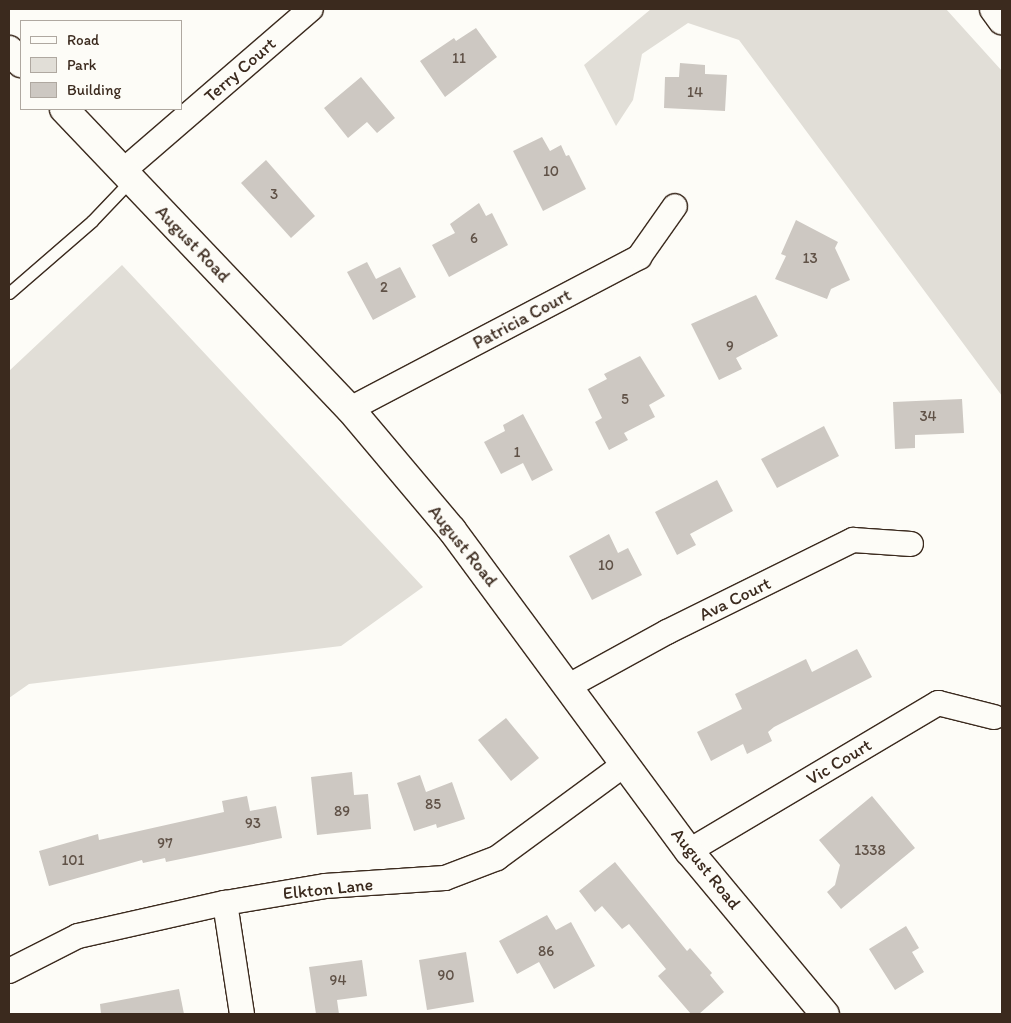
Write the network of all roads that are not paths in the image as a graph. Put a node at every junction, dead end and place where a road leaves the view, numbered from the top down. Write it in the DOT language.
graph roads {
  1 [pos="311,9"];
  2 [pos="994,9"];
  3 [pos="1002,20"];
  4 [pos="9,50"];
  5 [pos="20,62"];
  6 [pos="65,110"];
  7 [pos="127,176"];
  8 [pos="675,206"];
  9 [pos="9,293"];
  10 [pos="350,409"];
  11 [pos="911,544"];
  12 [pos="568,687"];
  13 [pos="994,717"];
  14 [pos="625,764"];
  15 [pos="690,850"];
  16 [pos="225,903"];
  17 [pos="9,971"];
  18 [pos="242,1014"];
  19 [pos="825,1014"];
  1 -- 7 [label="street, Terry Court"];
  2 -- 3 [label="main road"];
  4 -- 5 [label="main road"];
  6 -- 7 [label="main road, August Road"];
  7 -- 9 [label="lane"];
  7 -- 10 [label="main road, August Road"];
  8 -- 10 [label="street, Patricia Court"];
  10 -- 12 [label="main road, August Road"];
  11 -- 12 [label="street, Ava Court"];
  12 -- 14 [label="main road, August Road"];
  13 -- 15 [label="street, Vic Court"];
  14 -- 15 [label="main road, August Road"];
  14 -- 16 [label="street, Elkton Lane"];
  15 -- 19 [label="main road, August Road"];
  16 -- 17 [label="street, Elkton Lane"];
  16 -- 18 [label="street"];
}
